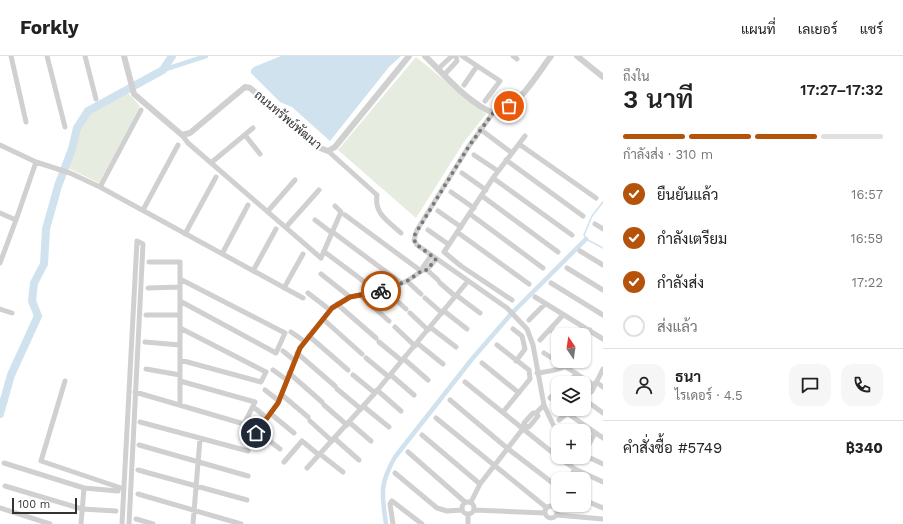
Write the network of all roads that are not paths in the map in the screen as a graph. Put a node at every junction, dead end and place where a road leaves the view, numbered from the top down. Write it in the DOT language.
graph roads {
  1 [pos="11,56"];
  2 [pos="47,56"];
  3 [pos="85,56"];
  4 [pos="124,56"];
  5 [pos="409,56"];
  6 [pos="425,56"];
  7 [pos="452,56"];
  8 [pos="456,56"];
  9 [pos="462,56"];
  10 [pos="551,56"];
  11 [pos="578,56"];
  12 [pos="477,66"];
  13 [pos="438,69"];
  14 [pos="444,75"];
  15 [pos="603,77"];
  16 [pos="464,86"];
  17 [pos="96,99"];
  18 [pos="485,101"];
  19 [pos="141,110"];
  20 [pos="493,113"];
  21 [pos="26,122"];
  22 [pos="65,127"];
  23 [pos="253,128"];
  24 [pos="480,129"];
  25 [pos="182,135"];
  26 [pos="245,135"];
  27 [pos="525,136"];
  28 [pos="519,144"];
  29 [pos="178,145"];
  30 [pos="0,146"];
  31 [pos="328,151"];
  32 [pos="512,153"];
  33 [pos="260,154"];
  34 [pos="474,155"];
  35 [pos="506,160"];
  36 [pos="36,162"];
  37 [pos="212,162"];
  38 [pos="498,171"];
  39 [pos="462,173"];
  40 [pos="216,177"];
  41 [pos="493,178"];
  42 [pos="296,180"];
  43 [pos="100,187"];
  44 [pos="319,190"];
  45 [pos="486,190"];
  46 [pos="451,192"];
  47 [pos="482,196"];
  48 [pos="596,198"];
  49 [pos="248,205"];
  50 [pos="335,206"];
  51 [pos="474,208"];
  52 [pos="143,210"];
  53 [pos="268,211"];
  54 [pos="438,211"];
  55 [pos="0,213"];
  56 [pos="470,214"];
  57 [pos="345,215"];
  58 [pos="583,216"];
  59 [pos="16,220"];
  60 [pos="315,220"];
  61 [pos="595,224"];
  62 [pos="461,227"];
  63 [pos="286,228"];
  64 [pos="276,229"];
  65 [pos="603,229"];
  66 [pos="428,230"];
  67 [pos="457,232"];
  68 [pos="333,233"];
  69 [pos="401,233"];
  70 [pos="185,234"];
  71 [pos="572,235"];
  72 [pos="448,244"];
  73 [pos="580,251"];
  74 [pos="558,252"];
  75 [pos="326,253"];
  76 [pos="222,254"];
  77 [pos="303,254"];
  78 [pos="434,257"];
  79 [pos="149,262"];
  80 [pos="0,263"];
  81 [pos="603,265"];
  82 [pos="543,268"];
  83 [pos="567,268"];
  84 [pos="424,270"];
  85 [pos="253,271"];
  86 [pos="321,274"];
  87 [pos="180,279"];
  88 [pos="407,281"];
  89 [pos="468,281"];
  90 [pos="401,283"];
  91 [pos="551,283"];
  92 [pos="529,284"];
  93 [pos="148,288"];
  94 [pos="180,288"];
  95 [pos="284,288"];
  96 [pos="385,290"];
  97 [pos="603,290"];
  98 [pos="378,292"];
  99 [pos="308,293"];
  100 [pos="360,295"];
  101 [pos="456,296"];
  102 [pos="350,297"];
  103 [pos="535,297"];
  104 [pos="303,298"];
  105 [pos="512,300"];
  106 [pos="180,301"];
  107 [pos="337,304"];
  108 [pos="545,304"];
  109 [pos="0,308"];
  110 [pos="330,310"];
  111 [pos="443,312"];
  112 [pos="480,313"];
  113 [pos="12,314"];
  114 [pos="146,315"];
  115 [pos="180,315"];
  116 [pos="563,315"];
  117 [pos="603,315"];
  118 [pos="323,319"];
  119 [pos="389,320"];
  120 [pos="529,320"];
  121 [pos="395,327"];
  122 [pos="180,328"];
  123 [pos="429,328"];
  124 [pos="586,328"];
  125 [pos="467,329"];
  126 [pos="513,329"];
  127 [pos="550,329"];
  128 [pos="591,331"];
  129 [pos="291,332"];
  130 [pos="308,336"];
  131 [pos="603,339"];
  132 [pos="540,340"];
  133 [pos="304,341"];
  134 [pos="146,342"];
  135 [pos="416,344"];
  136 [pos="180,345"];
  137 [pos="497,345"];
  138 [pos="456,347"];
  139 [pos="283,351"];
  140 [pos="297,353"];
  141 [pos="544,353"];
  142 [pos="551,358"];
  143 [pos="180,360"];
  144 [pos="294,360"];
  145 [pos="403,360"];
  146 [pos="516,361"];
  147 [pos="482,363"];
  148 [pos="443,364"];
  149 [pos="560,368"];
  150 [pos="567,368"];
  151 [pos="146,369"];
  152 [pos="603,369"];
  153 [pos="273,370"];
  154 [pos="348,370"];
  155 [pos="289,373"];
  156 [pos="537,373"];
  157 [pos="577,374"];
  158 [pos="180,375"];
  159 [pos="353,375"];
  160 [pos="390,376"];
  161 [pos="287,380"];
  162 [pos="428,380"];
  163 [pos="65,381"];
  164 [pos="180,381"];
  165 [pos="465,382"];
  166 [pos="595,384"];
  167 [pos="603,388"];
  168 [pos="591,389"];
  169 [pos="265,390"];
  170 [pos="135,392"];
  171 [pos="376,392"];
  172 [pos="519,393"];
  173 [pos="282,395"];
  174 [pos="414,395"];
  175 [pos="450,400"];
  176 [pos="279,401"];
  177 [pos="544,404"];
  178 [pos="591,404"];
  179 [pos="180,405"];
  180 [pos="362,408"];
  181 [pos="256,409"];
  182 [pos="401,411"];
  183 [pos="503,412"];
  184 [pos="603,413"];
  185 [pos="269,416"];
  186 [pos="564,416"];
  187 [pos="571,416"];
  188 [pos="436,418"];
  189 [pos="559,420"];
  190 [pos="140,422"];
  191 [pos="348,423"];
  192 [pos="553,424"];
  193 [pos="389,427"];
  194 [pos="524,427"];
  195 [pos="595,433"];
  196 [pos="422,435"];
  197 [pos="603,438"];
  198 [pos="200,439"];
  199 [pos="333,439"];
  200 [pos="591,440"];
  201 [pos="371,441"];
  202 [pos="302,442"];
  203 [pos="139,445"];
  204 [pos="507,448"];
  205 [pos="280,449"];
  206 [pos="551,451"];
  207 [pos="248,452"];
  208 [pos="408,452"];
  209 [pos="319,455"];
  210 [pos="591,458"];
  211 [pos="359,460"];
  212 [pos="198,462"];
  213 [pos="284,462"];
  214 [pos="4,463"];
  215 [pos="568,464"];
  216 [pos="603,464"];
  217 [pos="494,465"];
  218 [pos="307,468"];
  219 [pos="575,469"];
  220 [pos="138,470"];
  221 [pos="343,472"];
  222 [pos="573,472"];
  223 [pos="395,473"];
  224 [pos="248,476"];
  225 [pos="551,482"];
  226 [pos="603,482"];
  227 [pos="480,484"];
  228 [pos="5,486"];
  229 [pos="196,486"];
  230 [pos="84,488"];
  231 [pos="121,490"];
  232 [pos="138,494"];
  233 [pos="247,500"];
  234 [pos="468,502"];
  235 [pos="591,503"];
  236 [pos="0,508"];
  237 [pos="551,508"];
  238 [pos="603,508"];
  239 [pos="82,509"];
  240 [pos="462,510"];
  241 [pos="474,510"];
  242 [pos="546,510"];
  243 [pos="116,511"];
  244 [pos="195,511"];
  245 [pos="468,514"];
  246 [pos="136,519"];
  247 [pos="554,519"];
  248 [pos="603,519"];
  249 [pos="416,521"];
  250 [pos="50,524"];
  251 [pos="81,524"];
  252 [pos="122,524"];
  253 [pos="128,524"];
  254 [pos="153,524"];
  255 [pos="193,524"];
  256 [pos="241,524"];
  257 [pos="393,524"];
  258 [pos="422,524"];
  259 [pos="468,524"];
  1 -- 21 [label="street"];
  2 -- 22 [label="street"];
  3 -- 17 [label="street"];
  4 -- 25 [label="street"];
  5 -- 31 [label="street, ถนนทรัพย์พัฒนา"];
  6 -- 13 [label="street"];
  7 -- 13 [label="street"];
  8 -- 14 [label="street"];
  9 -- 12 [label="street"];
  10 -- 20 [label="street"];
  11 -- 15 [label="street"];
  12 -- 16 [label="street"];
  12 -- 18 [label="street"];
  13 -- 14 [label="street"];
  14 -- 20 [label="street"];
  19 -- 43 [label="street"];
  20 -- 24 [label="street"];
  23 -- 26 [label="street"];
  24 -- 32 [label="street"];
  24 -- 78 [label="street"];
  25 -- 31 [label="street, ถนนทรัพย์พัฒนา"];
  25 -- 37 [label="street"];
  26 -- 33 [label="street"];
  26 -- 37 [label="street"];
  27 -- 28 [label="street"];
  28 -- 32 [label="street"];
  28 -- 48 [label="street"];
  29 -- 52 [label="street"];
  30 -- 36 [label="street"];
  31 -- 69 [label="street"];
  32 -- 35 [label="street"];
  34 -- 38 [label="street"];
  35 -- 38 [label="street"];
  35 -- 58 [label="street"];
  36 -- 43 [label="street"];
  36 -- 59 [label="street"];
  37 -- 53 [label="street"];
  38 -- 41 [label="street"];
  39 -- 45 [label="street"];
  40 -- 70 [label="street"];
  41 -- 45 [label="street"];
  41 -- 71 [label="street"];
  42 -- 53 [label="street"];
  43 -- 52 [label="street"];
  44 -- 63 [label="street"];
  45 -- 47 [label="street"];
  46 -- 51 [label="street"];
  47 -- 51 [label="street"];
  47 -- 74 [label="street"];
  49 -- 76 [label="street"];
  50 -- 68 [label="street"];
  51 -- 56 [label="street"];
  52 -- 70 [label="street"];
  53 -- 63 [label="street"];
  54 -- 62 [label="street"];
  55 -- 59 [label="street"];
  56 -- 62 [label="street"];
  56 -- 82 [label="street"];
  57 -- 84 [label="street"];
  59 -- 80 [label="street"];
  60 -- 68 [label="street"];
  61 -- 65 [label="street"];
  62 -- 67 [label="street"];
  63 -- 68 [label="street"];
  64 -- 85 [label="street"];
  66 -- 72 [label="street"];
  67 -- 72 [label="street"];
  67 -- 92 [label="street"];
  68 -- 90 [label="street"];
  70 -- 76 [label="street"];
  72 -- 105 [label="street"];
  73 -- 81 [label="street"];
  75 -- 98 [label="street"];
  76 -- 85 [label="street"];
  77 -- 95 [label="street"];
  78 -- 84 [label="street"];
  78 -- 89 [label="street"];
  79 -- 87 [label="street"];
  83 -- 97 [label="street"];
  84 -- 88 [label="street"];
  84 -- 101 [label="street"];
  85 -- 95 [label="street"];
  86 -- 102 [label="street"];
  87 -- 94 [label="street"];
  87 -- 106 [label="street"];
  88 -- 90 [label="street"];
  88 -- 111 [label="street"];
  89 -- 101 [label="street"];
  89 -- 156 [label="street"];
  90 -- 96 [label="street"];
  91 -- 117 [label="street"];
  93 -- 94 [label="street"];
  94 -- 106 [label="street"];
  95 -- 104 [label="street"];
  96 -- 98 [label="street"];
  96 -- 123 [label="street"];
  98 -- 100 [label="street"];
  99 -- 110 [label="street"];
  100 -- 102 [label="street"];
  100 -- 119 [label="street"];
  101 -- 111 [label="street"];
  101 -- 112 [label="street"];
  102 -- 107 [label="street"];
  103 -- 108 [label="street"];
  106 -- 115 [label="street"];
  107 -- 110 [label="street"];
  107 -- 145 [label="street"];
  108 -- 116 [label="street"];
  108 -- 120 [label="street"];
  109 -- 113 [label="street"];
  110 -- 118 [label="street"];
  111 -- 123 [label="street"];
  111 -- 125 [label="street"];
  114 -- 115 [label="street"];
  115 -- 122 [label="street"];
  116 -- 124 [label="street"];
  116 -- 127 [label="street"];
  118 -- 130 [label="street"];
  118 -- 160 [label="street"];
  121 -- 135 [label="street"];
  122 -- 136 [label="street"];
  122 -- 143 [label="street"];
  123 -- 135 [label="street"];
  123 -- 138 [label="street"];
  126 -- 146 [label="street"];
  127 -- 132 [label="street"];
  128 -- 131 [label="street"];
  129 -- 133 [label="street"];
  130 -- 133 [label="street"];
  130 -- 154 [label="street"];
  133 -- 140 [label="street"];
  134 -- 136 [label="street"];
  135 -- 145 [label="street"];
  135 -- 148 [label="street"];
  136 -- 143 [label="street"];
  137 -- 146 [label="street"];
  139 -- 144 [label="street"];
  140 -- 144 [label="street"];
  140 -- 180 [label="street"];
  141 -- 142 [label="street"];
  143 -- 158 [label="street"];
  144 -- 155 [label="street"];
  145 -- 160 [label="street"];
  145 -- 162 [label="street"];
  146 -- 172 [label="street"];
  147 -- 172 [label="street"];
  149 -- 156 [label="street"];
  150 -- 157 [label="street"];
  151 -- 158 [label="street"];
  152 -- 166 [label="street"];
  153 -- 161 [label="street"];
  155 -- 161 [label="street"];
  155 -- 191 [label="street"];
  156 -- 177 [label="street"];
  157 -- 166 [label="street"];
  158 -- 164 [label="street"];
  159 -- 171 [label="street"];
  160 -- 171 [label="street"];
  160 -- 174 [label="street"];
  161 -- 173 [label="street"];
  163 -- 231 [label="street"];
  164 -- 179 [label="street"];
  164 -- 179 [label="street"];
  165 -- 183 [label="street"];
  166 -- 167 [label="street"];
  166 -- 168 [label="street"];
  169 -- 176 [label="street"];
  170 -- 179 [label="street"];
  170 -- 231 [label="street"];
  170 -- 253 [label="street"];
  171 -- 180 [label="street"];
  171 -- 182 [label="street"];
  172 -- 183 [label="street"];
  173 -- 176 [label="street"];
  173 -- 199 [label="street"];
  175 -- 204 [label="street"];
  176 -- 185 [label="street"];
  177 -- 192 [label="street"];
  177 -- 194 [label="street"];
  178 -- 184 [label="street"];
  180 -- 191 [label="street"];
  180 -- 193 [label="street"];
  181 -- 185 [label="street"];
  183 -- 194 [label="street"];
  185 -- 202 [label="street"];
  185 -- 205 [label="street"];
  186 -- 189 [label="street"];
  187 -- 195 [label="street"];
  188 -- 217 [label="street"];
  190 -- 198 [label="street"];
  191 -- 199 [label="street"];
  191 -- 201 [label="street"];
  194 -- 204 [label="street"];
  194 -- 206 [label="street"];
  195 -- 197 [label="street"];
  195 -- 200 [label="street"];
  196 -- 227 [label="street"];
  198 -- 207 [label="street"];
  198 -- 212 [label="street"];
  199 -- 209 [label="street"];
  199 -- 211 [label="street"];
  202 -- 209 [label="street"];
  202 -- 213 [label="street"];
  203 -- 212 [label="street"];
  204 -- 217 [label="street"];
  204 -- 225 [label="street"];
  208 -- 234 [label="street"];
  209 -- 218 [label="street"];
  209 -- 221 [label="street"];
  210 -- 216 [label="street"];
  212 -- 224 [label="street"];
  212 -- 229 [label="street"];
  214 -- 230 [label="street"];
  215 -- 219 [label="street"];
  217 -- 227 [label="street"];
  217 -- 242 [label="street"];
  219 -- 222 [label="street"];
  219 -- 226 [label="street"];
  220 -- 229 [label="street"];
  223 -- 240 [label="street"];
  227 -- 234 [label="street"];
  228 -- 239 [label="street"];
  229 -- 233 [label="street"];
  229 -- 244 [label="street"];
  230 -- 231 [label="street"];
  230 -- 239 [label="street"];
  231 -- 252 [label="street"];
  232 -- 244 [label="street"];
  234 -- 240 [label="street"];
  234 -- 241 [label="street"];
  235 -- 238 [label="street"];
  236 -- 250 [label="street"];
  237 -- 242 [label="street"];
  239 -- 243 [label="street"];
  239 -- 251 [label="street"];
  240 -- 245 [label="street"];
  241 -- 242 [label="street"];
  241 -- 245 [label="street"];
  242 -- 247 [label="street"];
  244 -- 255 [label="street"];
  244 -- 256 [label="street"];
  245 -- 259 [label="street"];
  246 -- 254 [label="street"];
  247 -- 248 [label="street"];
  249 -- 257 [label="street"];
  249 -- 258 [label="street"];
}
